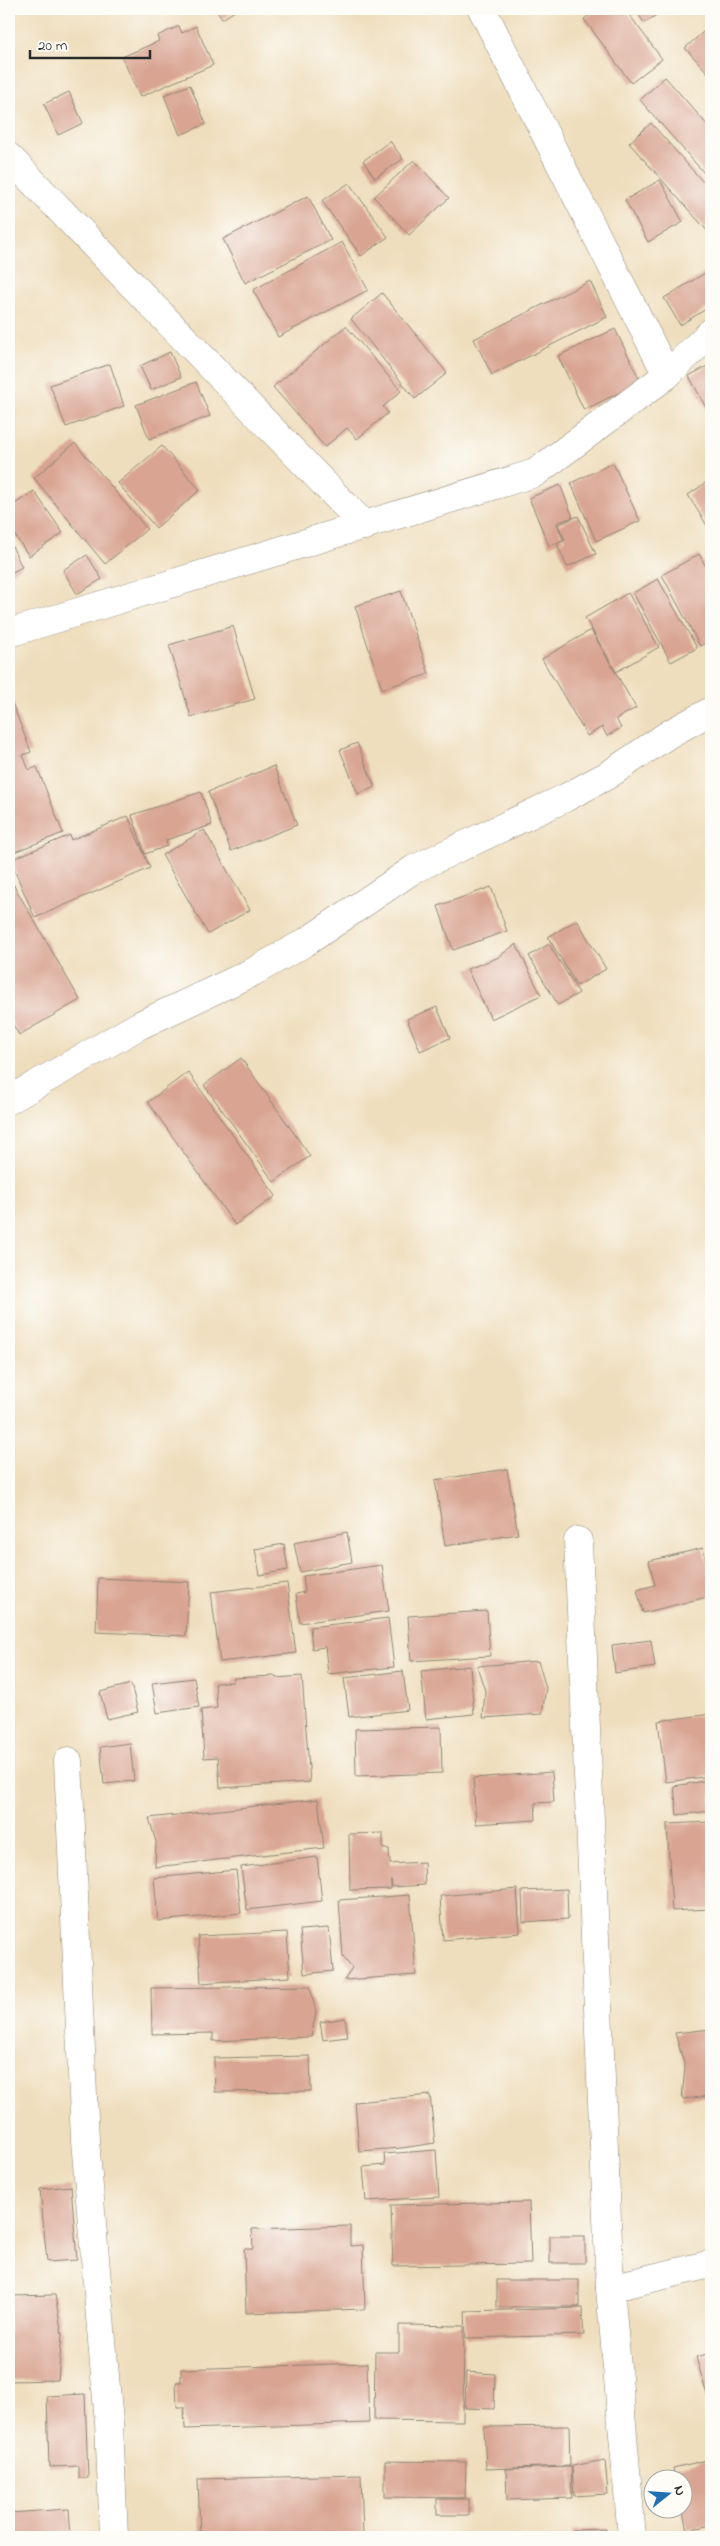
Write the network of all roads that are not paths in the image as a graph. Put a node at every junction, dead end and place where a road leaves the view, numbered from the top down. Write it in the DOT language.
graph roads {
  1 [pos="482,9"];
  2 [pos="9,157"];
  3 [pos="711,332"];
  4 [pos="667,375"];
  5 [pos="365,526"];
  6 [pos="9,633"];
  7 [pos="711,711"];
  8 [pos="9,1100"];
  9 [pos="578,1541"];
  10 [pos="68,1761"];
  11 [pos="711,2264"];
  12 [pos="610,2288"];
  13 [pos="114,2537"];
  14 [pos="632,2537"];
  1 -- 4 [label="street"];
  2 -- 5 [label="street"];
  3 -- 4 [label="street"];
  4 -- 5 [label="street"];
  5 -- 6 [label="street"];
  7 -- 8 [label="street"];
  9 -- 12 [label="street"];
  10 -- 13 [label="street"];
  11 -- 12 [label="street"];
  12 -- 14 [label="street"];
}
